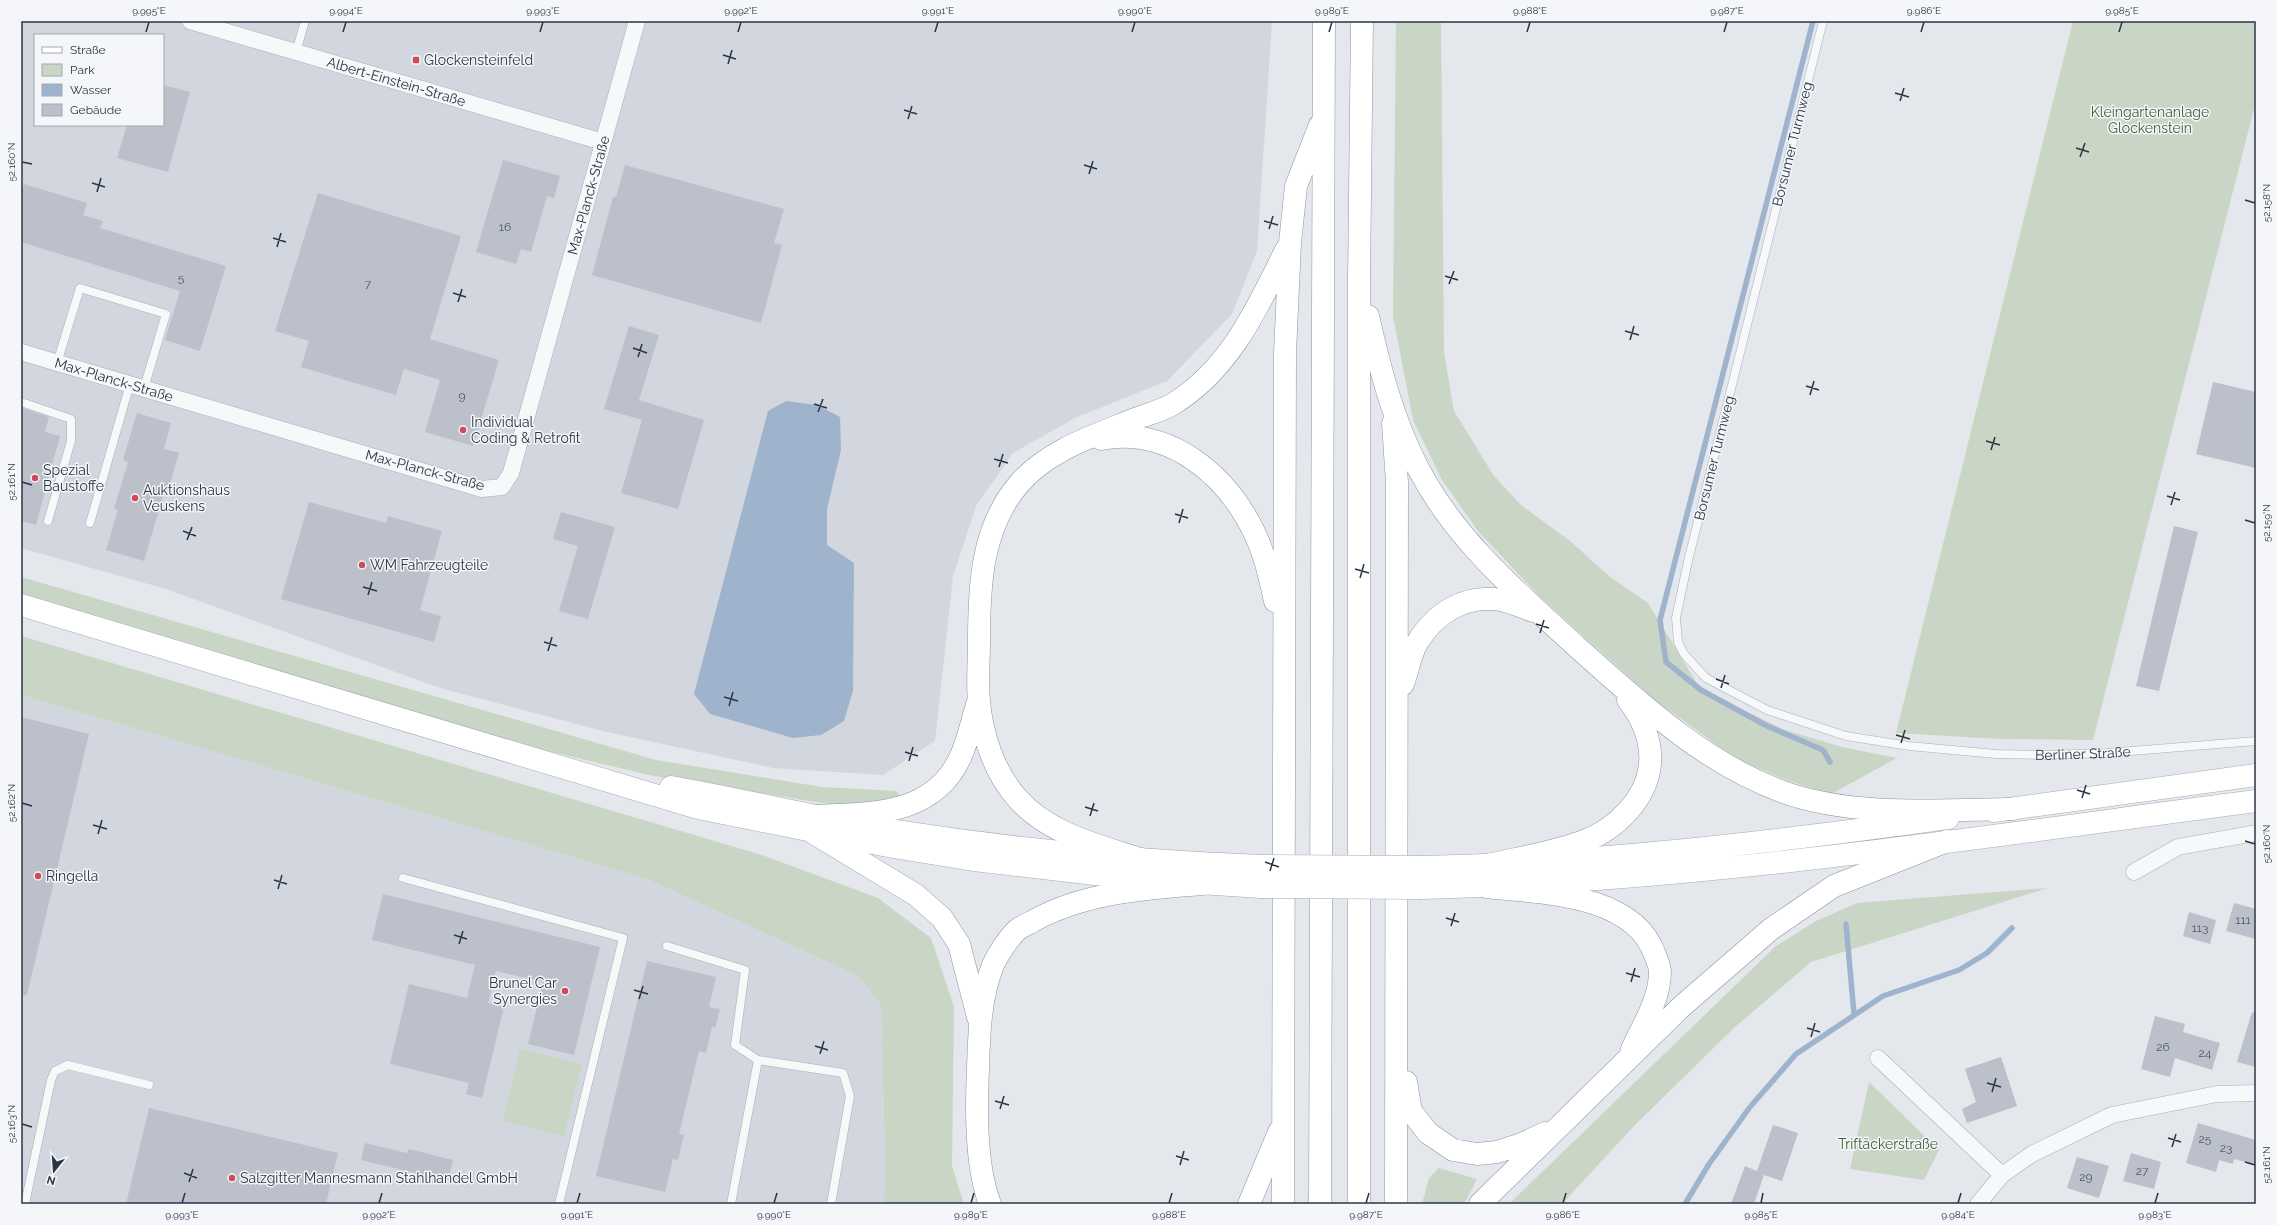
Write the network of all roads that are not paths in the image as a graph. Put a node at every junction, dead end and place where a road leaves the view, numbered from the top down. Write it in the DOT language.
graph roads {
  1 [pos="190,21"];
  2 [pos="305,21"];
  3 [pos="637,21"];
  4 [pos="1324,21"];
  5 [pos="1362,21"];
  6 [pos="1823,21"];
  7 [pos="296,52"];
  8 [pos="1325,113"];
  9 [pos="603,142"];
  10 [pos="1290,243"];
  11 [pos="1359,280"];
  12 [pos="21,352"];
  13 [pos="58,363"];
  14 [pos="137,386"];
  15 [pos="21,402"];
  16 [pos="1392,410"];
  17 [pos="1080,443"];
  18 [pos="48,521"];
  19 [pos="90,523"];
  20 [pos="21,605"];
  21 [pos="1540,613"];
  22 [pos="1284,646"];
  23 [pos="1615,681"];
  24 [pos="978,701"];
  25 [pos="1397,703"];
  26 [pos="2256,741"];
  27 [pos="1909,746"];
  28 [pos="2256,775"];
  29 [pos="2256,801"];
  30 [pos="2013,809"];
  31 [pos="813,824"];
  32 [pos="2256,832"];
  33 [pos="1947,841"];
  34 [pos="1140,859"];
  35 [pos="2134,872"];
  36 [pos="1485,876"];
  37 [pos="1261,877"];
  38 [pos="402,878"];
  39 [pos="1203,884"];
  40 [pos="667,946"];
  41 [pos="979,1022"];
  42 [pos="1397,1035"];
  43 [pos="1878,1058"];
  44 [pos="758,1060"];
  45 [pos="1626,1061"];
  46 [pos="149,1085"];
  47 [pos="2256,1094"];
  48 [pos="1283,1121"];
  49 [pos="1561,1125"];
  50 [pos="2002,1175"];
  51 [pos="25,1204"];
  52 [pos="559,1204"];
  53 [pos="731,1204"];
  54 [pos="831,1204"];
  55 [pos="990,1204"];
  56 [pos="1249,1204"];
  57 [pos="1283,1204"];
  58 [pos="1320,1204"];
  59 [pos="1359,1204"];
  60 [pos="1396,1204"];
  61 [pos="1480,1204"];
  62 [pos="1978,1204"];
  1 -- 7 [label="street, Albert-Einstein-Straße"];
  2 -- 7 [label="lane"];
  3 -- 9 [label="street, Max-Planck-Straße"];
  4 -- 8 [label="main road"];
  5 -- 11 [label="main road"];
  6 -- 27 [label="lane, Borsumer Turmweg"];
  7 -- 9 [label="street, Albert-Einstein-Straße"];
  8 -- 10 [label="main road"];
  8 -- 58 [label="main road"];
  9 -- 14 [label="street, Max-Planck-Straße"];
  10 -- 17 [label="main road"];
  10 -- 22 [label="main road"];
  11 -- 16 [label="main road"];
  11 -- 59 [label="main road"];
  12 -- 13 [label="street, Max-Planck-Straße"];
  13 -- 14 [label="street, Max-Planck-Straße"];
  13 -- 14 [label="lane"];
  14 -- 19 [label="lane"];
  15 -- 18 [label="lane"];
  16 -- 21 [label="main road"];
  16 -- 25 [label="main road"];
  17 -- 22 [label="main road"];
  17 -- 24 [label="main road"];
  20 -- 31 [label="main road"];
  21 -- 23 [label="main road"];
  21 -- 25 [label="main road"];
  22 -- 48 [label="main road"];
  23 -- 30 [label="main road"];
  23 -- 36 [label="main road"];
  24 -- 31 [label="main road"];
  24 -- 34 [label="main road"];
  25 -- 42 [label="main road"];
  26 -- 27 [label="lane, Berliner Straße"];
  28 -- 30 [label="main road"];
  29 -- 33 [label="main road"];
  30 -- 36 [label="main road"];
  31 -- 34 [label="main road"];
  31 -- 39 [label="main road"];
  31 -- 41 [label="main road"];
  32 -- 35 [label="street"];
  33 -- 36 [label="main road"];
  33 -- 45 [label="main road"];
  34 -- 37 [label="main road"];
  36 -- 37 [label="main road, bridge"];
  36 -- 45 [label="main road"];
  37 -- 39 [label="main road"];
  38 -- 52 [label="lane"];
  39 -- 41 [label="main road"];
  40 -- 44 [label="lane"];
  41 -- 55 [label="main road"];
  42 -- 49 [label="main road"];
  42 -- 60 [label="main road"];
  43 -- 50 [label="street"];
  44 -- 53 [label="lane"];
  44 -- 54 [label="lane"];
  45 -- 49 [label="main road"];
  46 -- 51 [label="lane"];
  47 -- 50 [label="street"];
  48 -- 56 [label="main road"];
  48 -- 57 [label="main road"];
  49 -- 61 [label="main road"];
  50 -- 62 [label="street"];
}
